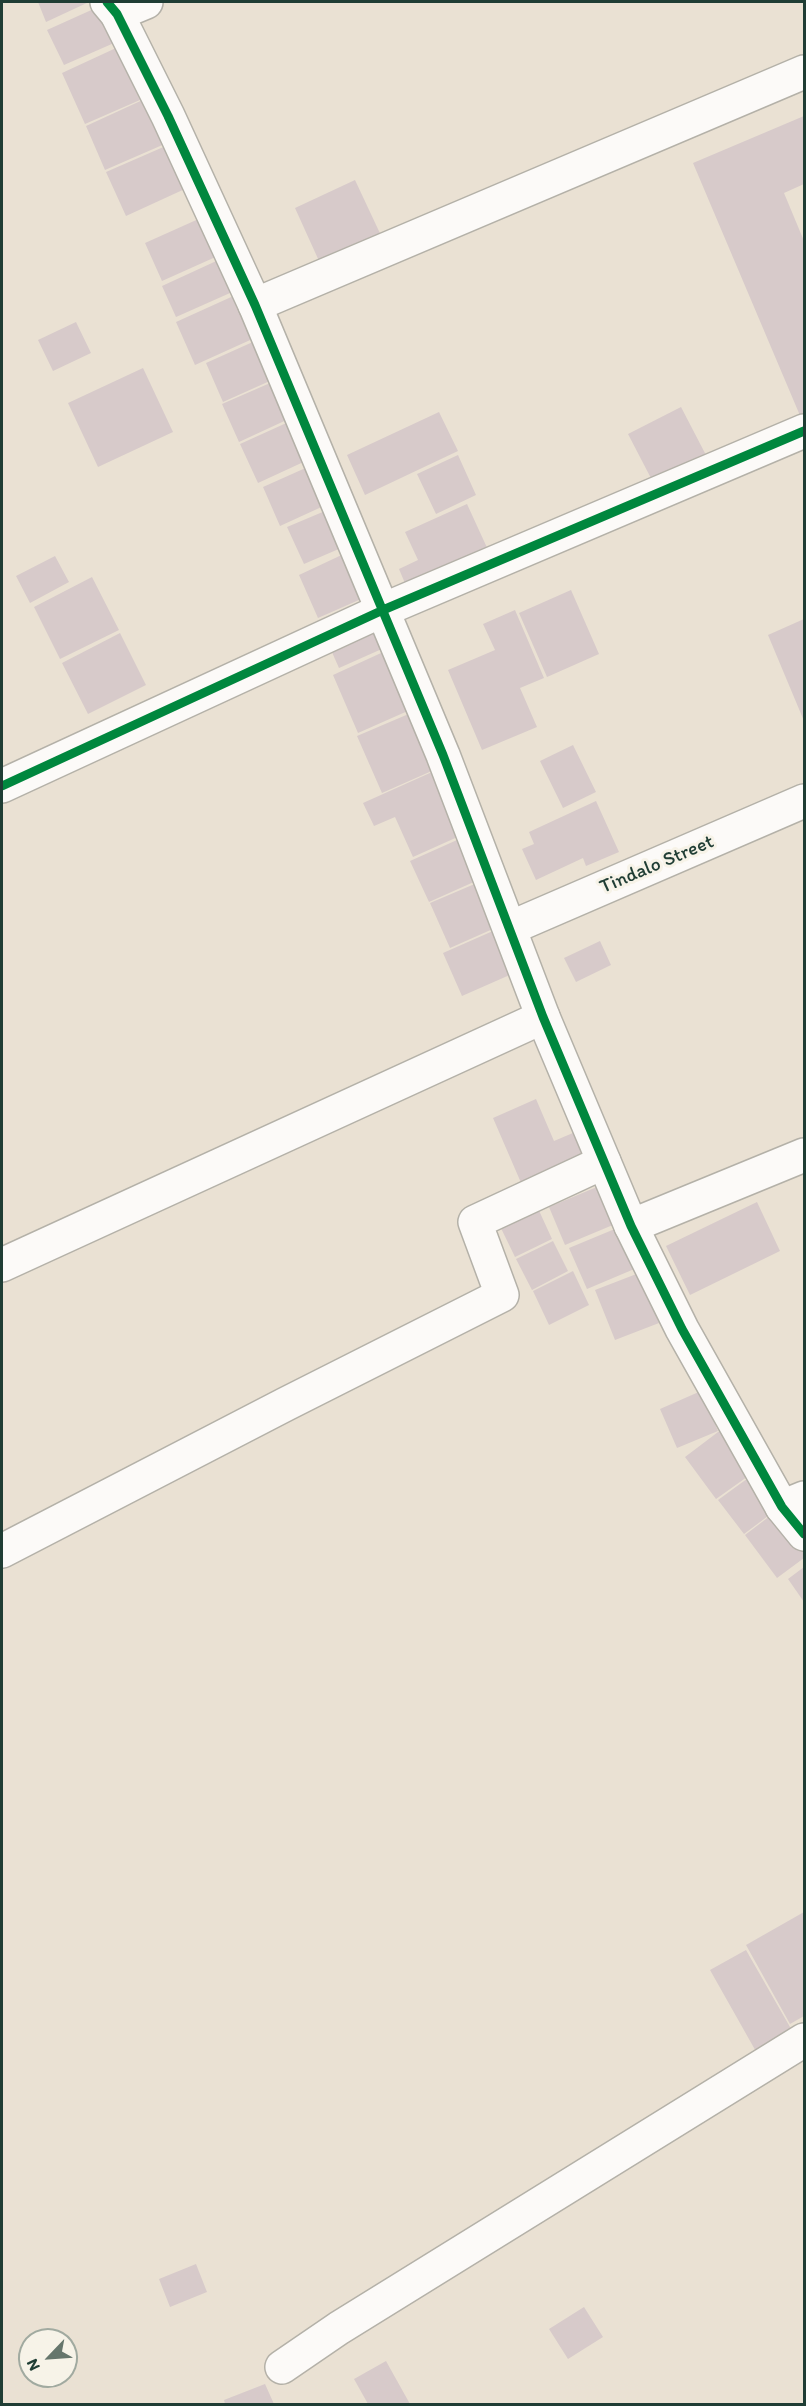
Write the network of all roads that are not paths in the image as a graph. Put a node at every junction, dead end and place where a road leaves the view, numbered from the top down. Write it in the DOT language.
graph roads {
  1 [pos="123,6"];
  2 [pos="804,72"];
  3 [pos="255,305"];
  4 [pos="804,431"];
  5 [pos="383,610"];
  6 [pos="2,786"];
  7 [pos="804,801"];
  8 [pos="510,928"];
  9 [pos="543,1017"];
  10 [pos="804,1155"];
  11 [pos="604,1162"];
  12 [pos="631,1226"];
  13 [pos="2,1265"];
  14 [pos="793,1502"];
  15 [pos="804,1534"];
  16 [pos="2,1551"];
  17 [pos="804,2040"];
  18 [pos="282,2367"];
  1 -- 3 [label="street"];
  2 -- 3 [label="street"];
  3 -- 5 [label="street"];
  4 -- 5 [label="street"];
  5 -- 6 [label="street"];
  5 -- 8 [label="street"];
  7 -- 8 [label="street, Tindalo Street"];
  8 -- 9 [label="street"];
  9 -- 11 [label="street"];
  9 -- 13 [label="street"];
  10 -- 12 [label="street"];
  11 -- 12 [label="street"];
  11 -- 16 [label="street"];
  12 -- 14 [label="street"];
  14 -- 15 [label="street"];
  17 -- 18 [label="street"];
}
